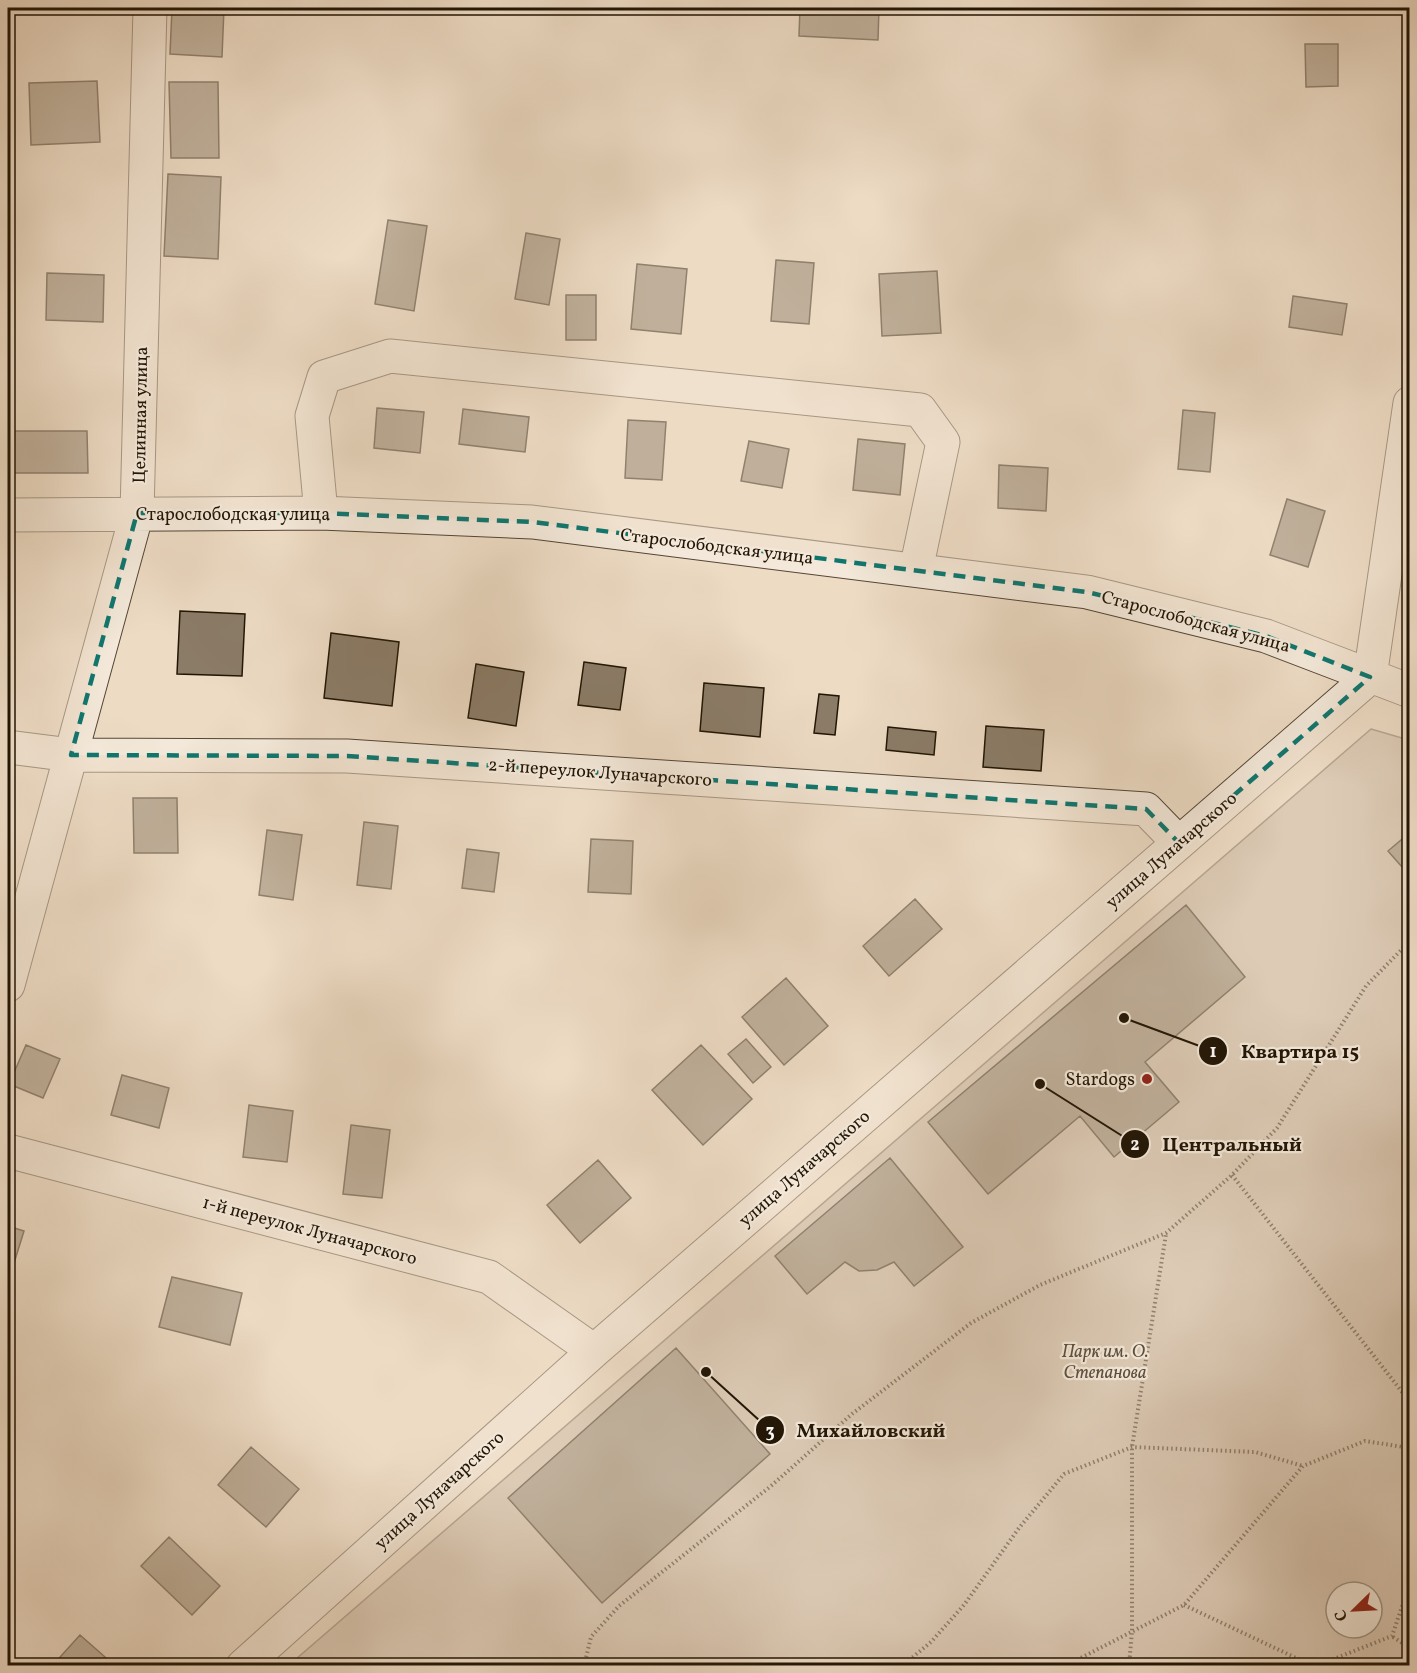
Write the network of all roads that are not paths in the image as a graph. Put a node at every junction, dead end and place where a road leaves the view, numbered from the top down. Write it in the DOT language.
graph roads {
  1 [pos="150,8"];
  2 [pos="1410,403"];
  3 [pos="137,513"];
  4 [pos="321,513"];
  5 [pos="8,515"];
  6 [pos="916,570"];
  7 [pos="1370,677"];
  8 [pos="1410,691"];
  9 [pos="8,747"];
  10 [pos="71,755"];
  11 [pos="1179,843"];
  12 [pos="8,985"];
  13 [pos="8,1151"];
  14 [pos="594,1351"];
  15 [pos="243,1665"];
  1 -- 3 [label="street, Целинная улица"];
  2 -- 7 [label="street"];
  3 -- 4 [label="street, Старослободская улица"];
  3 -- 5 [label="street, Старослободская улица"];
  3 -- 10 [label="street, Целинная улица"];
  4 -- 6 [label="street, Старослободская улица"];
  4 -- 6 [label="street"];
  6 -- 7 [label="street, Старослободская улица"];
  7 -- 8 [label="street, Старослободская улица"];
  7 -- 11 [label="street, улица Луначарского"];
  9 -- 10 [label="street, 2-й переулок Луначарского"];
  10 -- 11 [label="street, 2-й переулок Луначарского"];
  10 -- 12 [label="street, Целинная улица"];
  11 -- 14 [label="street, улица Луначарского"];
  13 -- 14 [label="street, 1-й переулок Луначарского"];
  14 -- 15 [label="street, улица Луначарского"];
}
